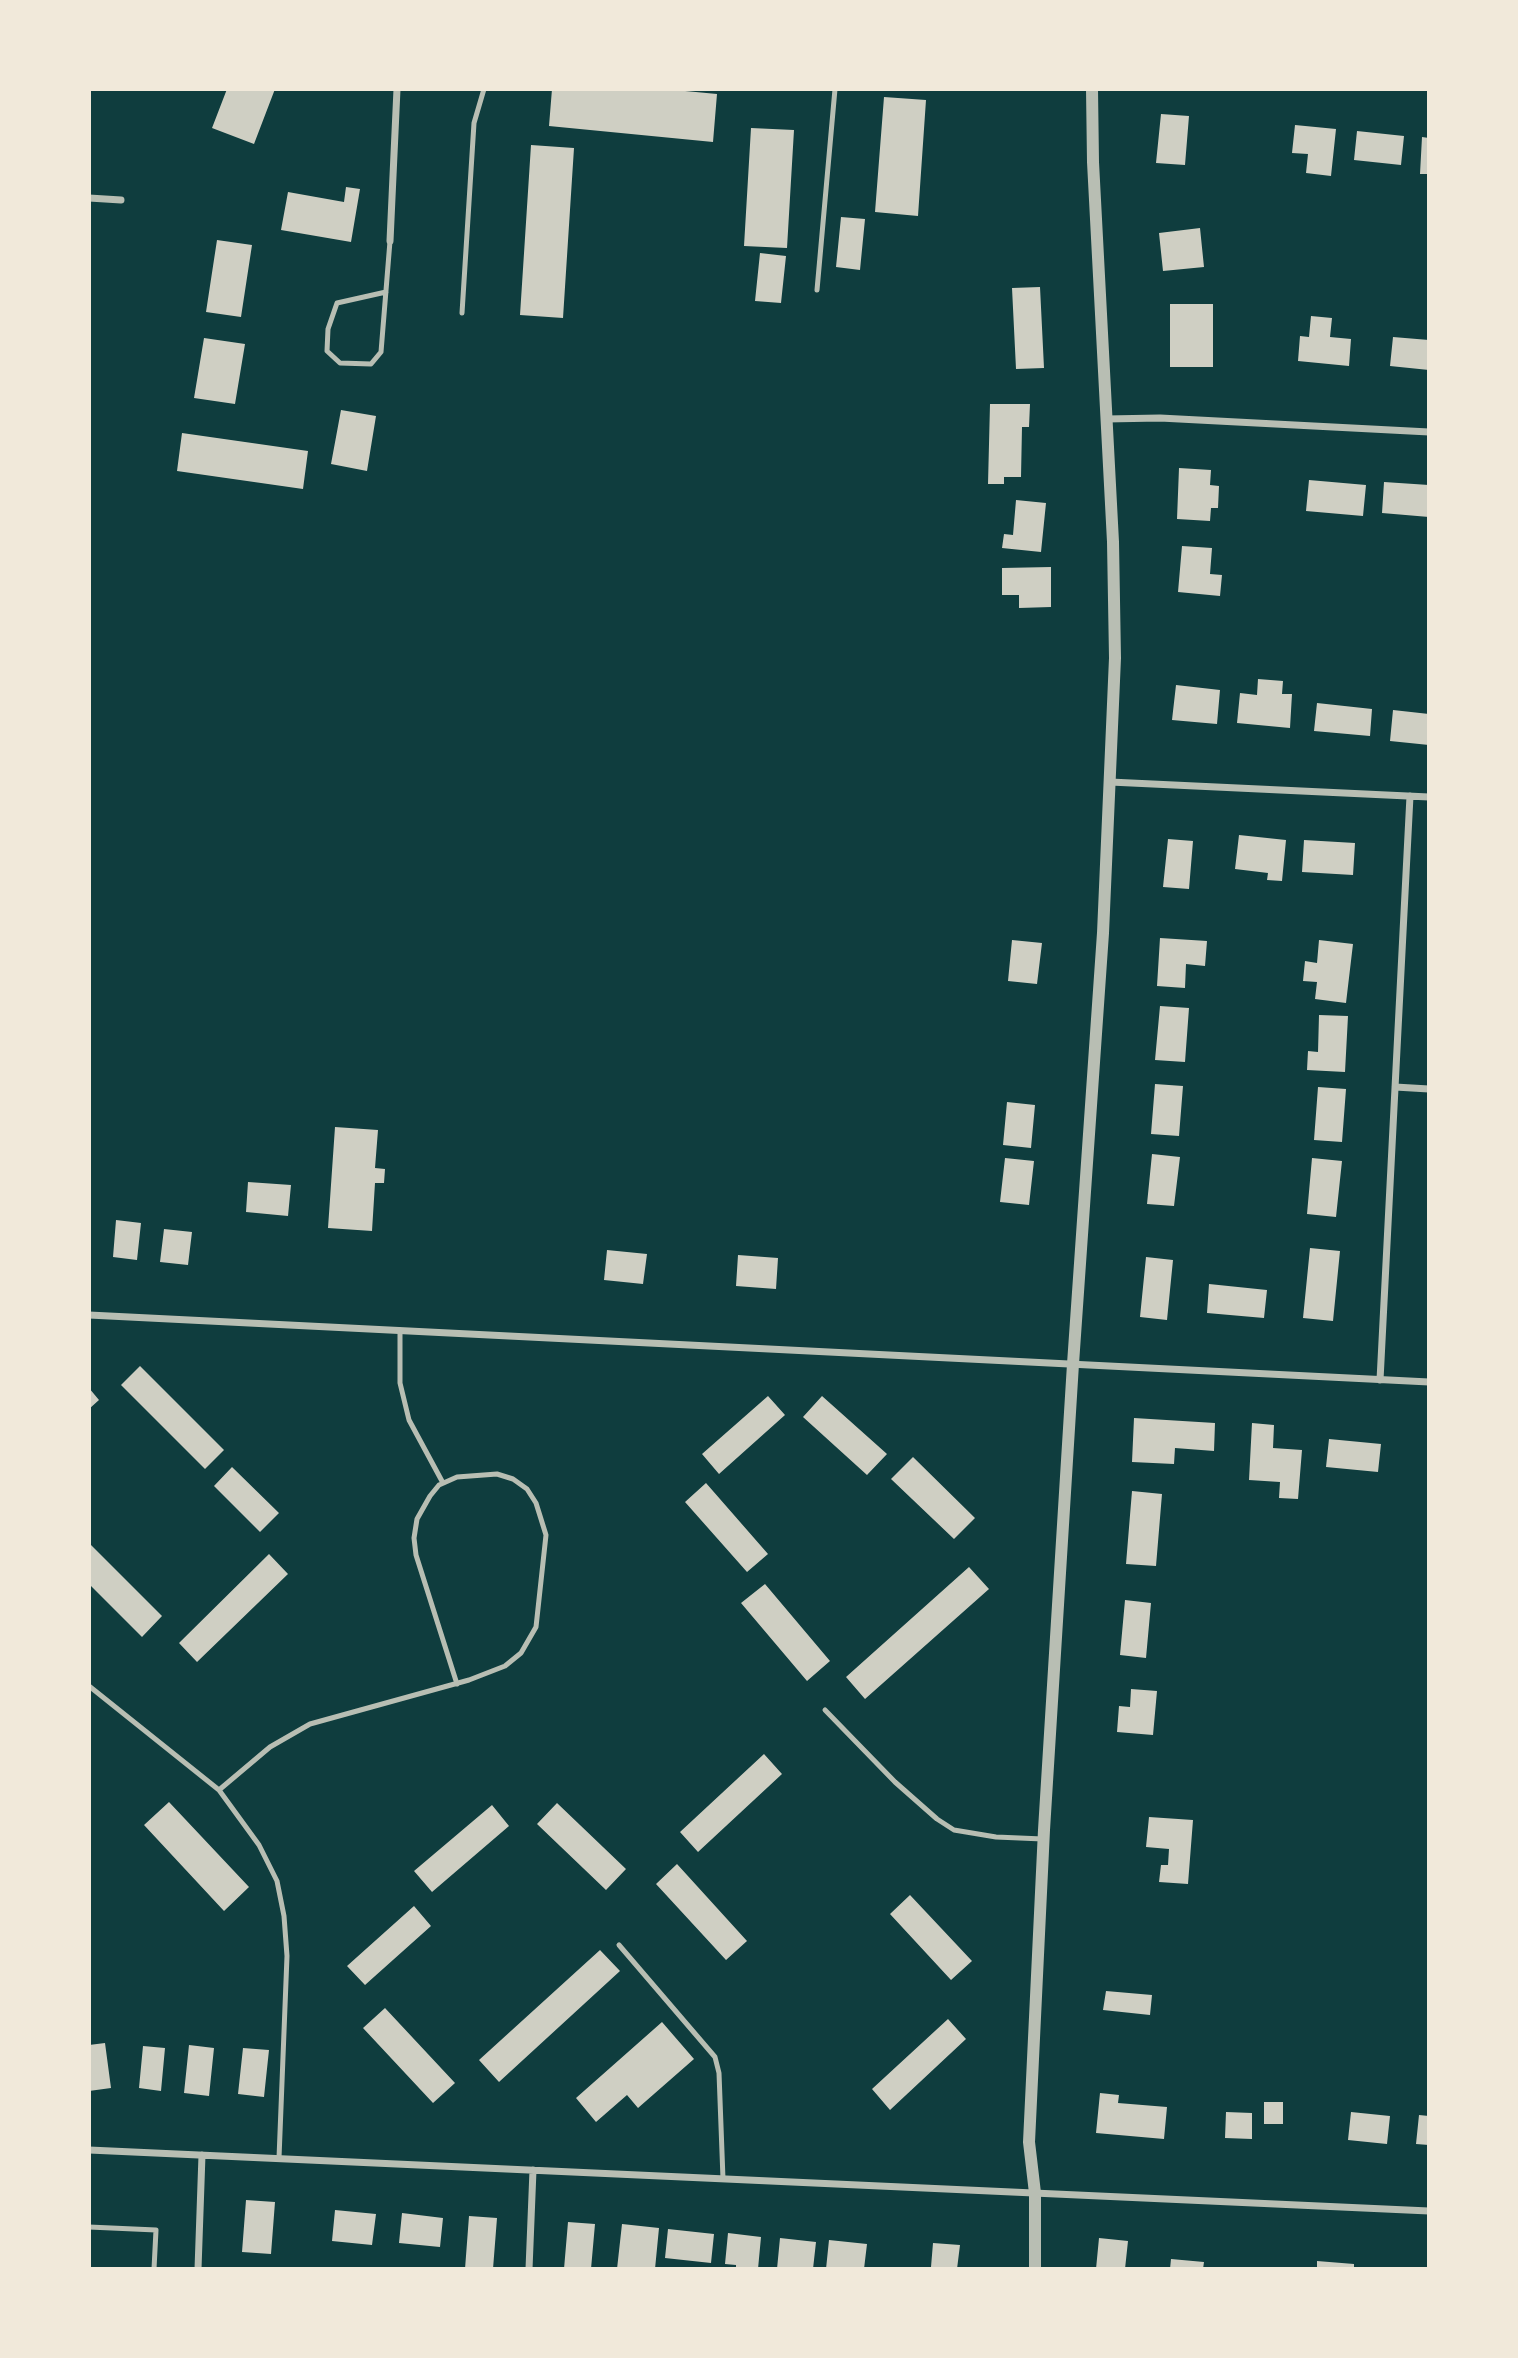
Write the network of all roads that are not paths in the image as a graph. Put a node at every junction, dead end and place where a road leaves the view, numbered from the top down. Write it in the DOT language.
graph roads {
  1 [pos="397,89"];
  2 [pos="484,89"];
  3 [pos="835,89"];
  4 [pos="1092,89"];
  5 [pos="89,198"];
  6 [pos="121,200"];
  7 [pos="390,242"];
  8 [pos="817,290"];
  9 [pos="386,292"];
  10 [pos="462,313"];
  11 [pos="1106,419"];
  12 [pos="1429,432"];
  13 [pos="1110,782"];
  14 [pos="1410,796"];
  15 [pos="1429,797"];
  16 [pos="1395,1087"];
  17 [pos="1429,1089"];
  18 [pos="89,1315"];
  19 [pos="400,1330"];
  20 [pos="1073,1364"];
  21 [pos="1380,1380"];
  22 [pos="1429,1382"];
  23 [pos="443,1483"];
  24 [pos="457,1684"];
  25 [pos="89,1686"];
  26 [pos="825,1710"];
  27 [pos="219,1790"];
  28 [pos="1043,1839"];
  29 [pos="618,1945"];
  30 [pos="89,2150"];
  31 [pos="202,2155"];
  32 [pos="279,2158"];
  33 [pos="533,2170"];
  34 [pos="723,2179"];
  35 [pos="1035,2193"];
  36 [pos="1429,2211"];
  37 [pos="89,2227"];
  38 [pos="154,2269"];
  39 [pos="198,2269"];
  40 [pos="529,2269"];
  41 [pos="1035,2269"];
  1 -- 7 [label="street"];
  2 -- 10 [label="lane"];
  3 -- 8 [label="lane"];
  4 -- 11 [label="street"];
  5 -- 6 [label="street"];
  7 -- 9 [label="lane"];
  9 -- 9 [label="lane"];
  11 -- 12 [label="street"];
  11 -- 13 [label="street"];
  13 -- 14 [label="street"];
  13 -- 20 [label="street"];
  14 -- 15 [label="street"];
  14 -- 16 [label="street"];
  16 -- 17 [label="street"];
  16 -- 21 [label="street"];
  18 -- 19 [label="street"];
  19 -- 20 [label="street"];
  19 -- 23 [label="lane"];
  20 -- 21 [label="street"];
  20 -- 28 [label="street"];
  21 -- 22 [label="street"];
  23 -- 24 [label="lane"];
  23 -- 24 [label="lane"];
  24 -- 27 [label="lane"];
  25 -- 27 [label="lane"];
  26 -- 28 [label="lane"];
  27 -- 32 [label="lane"];
  28 -- 35 [label="street"];
  29 -- 34 [label="lane"];
  30 -- 31 [label="street"];
  31 -- 32 [label="street"];
  31 -- 39 [label="street"];
  32 -- 33 [label="street"];
  33 -- 34 [label="street"];
  33 -- 40 [label="street"];
  34 -- 35 [label="street"];
  35 -- 36 [label="street"];
  35 -- 41 [label="street"];
  37 -- 38 [label="lane"];
}
